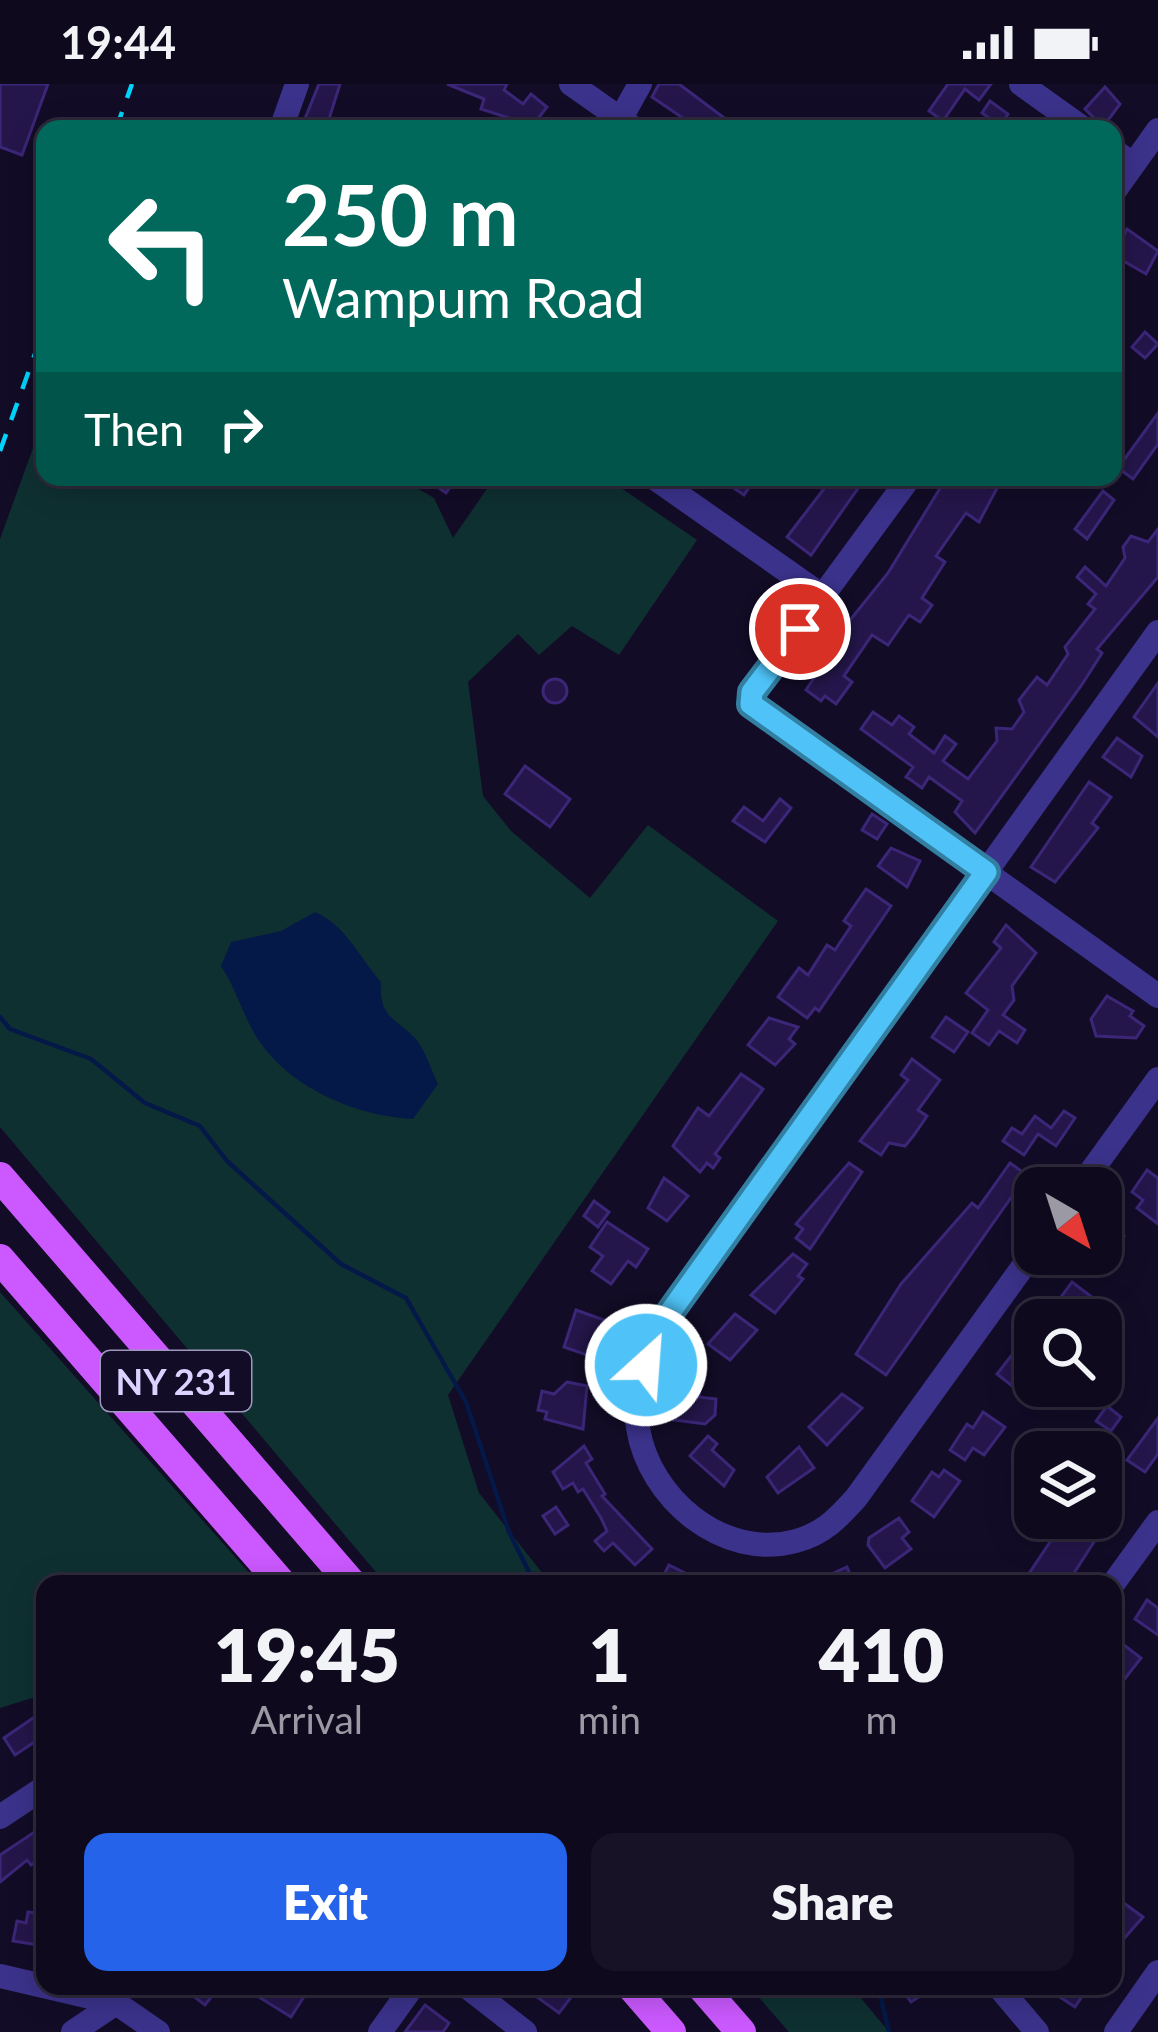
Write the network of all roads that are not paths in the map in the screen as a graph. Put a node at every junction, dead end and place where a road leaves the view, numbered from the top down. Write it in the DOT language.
graph roads {
  1 [pos="297,84"];
  2 [pos="571,84"];
  3 [pos="640,84"];
  4 [pos="1021,84"];
  5 [pos="284,120"];
  6 [pos="616,120"];
  7 [pos="626,120"];
  8 [pos="1071,120"];
  9 [pos="1158,130"];
  10 [pos="1123,157"];
  11 [pos="666,486"];
  12 [pos="904,486"];
  13 [pos="824,597"];
  14 [pos="1158,632"];
  15 [pos="986,872"];
  16 [pos="1158,996"];
  17 [pos="1158,1079"];
  18 [pos="1094,1167"];
  19 [pos="0,1177"];
  20 [pos="0,1259"];
  21 [pos="1017,1275"];
  22 [pos="1158,1522"];
  23 [pos="274,1575"];
  24 [pos="344,1575"];
  25 [pos="1120,1575"];
  26 [pos="36,1793"];
  27 [pos="0,1817"];
  28 [pos="1158,1972"];
  29 [pos="0,1976"];
  30 [pos="36,1984"];
  31 [pos="82,1995"];
  32 [pos="407,1995"];
  33 [pos="478,1995"];
  34 [pos="639,1995"];
  35 [pos="709,1995"];
  36 [pos="1006,1995"];
  37 [pos="116,2003"];
  38 [pos="73,2032"];
  39 [pos="158,2032"];
  40 [pos="380,2032"];
  41 [pos="525,2032"];
  42 [pos="671,2032"];
  43 [pos="741,2032"];
  44 [pos="1037,2032"];
  45 [pos="1116,2032"];
  1 -- 5 [label="street"];
  2 -- 6 [label="street"];
  3 -- 7 [label="street"];
  4 -- 8 [label="street"];
  9 -- 10 [label="street"];
  11 -- 13 [label="street"];
  12 -- 13 [label="street"];
  13 -- 15 [label="street"];
  14 -- 15 [label="street"];
  15 -- 16 [label="street"];
  15 -- 21 [label="street"];
  17 -- 18 [label="street"];
  19 -- 24 [label="main road, NY 231"];
  20 -- 23 [label="main road, NY 231"];
  22 -- 25 [label="street"];
  26 -- 27 [label="street"];
  28 -- 45 [label="street"];
  29 -- 30 [label="street"];
  31 -- 37 [label="street"];
  32 -- 40 [label="street"];
  33 -- 41 [label="street"];
  34 -- 42 [label="main road"];
  35 -- 43 [label="main road"];
  36 -- 44 [label="street"];
  37 -- 38 [label="street"];
  37 -- 39 [label="street"];
}
